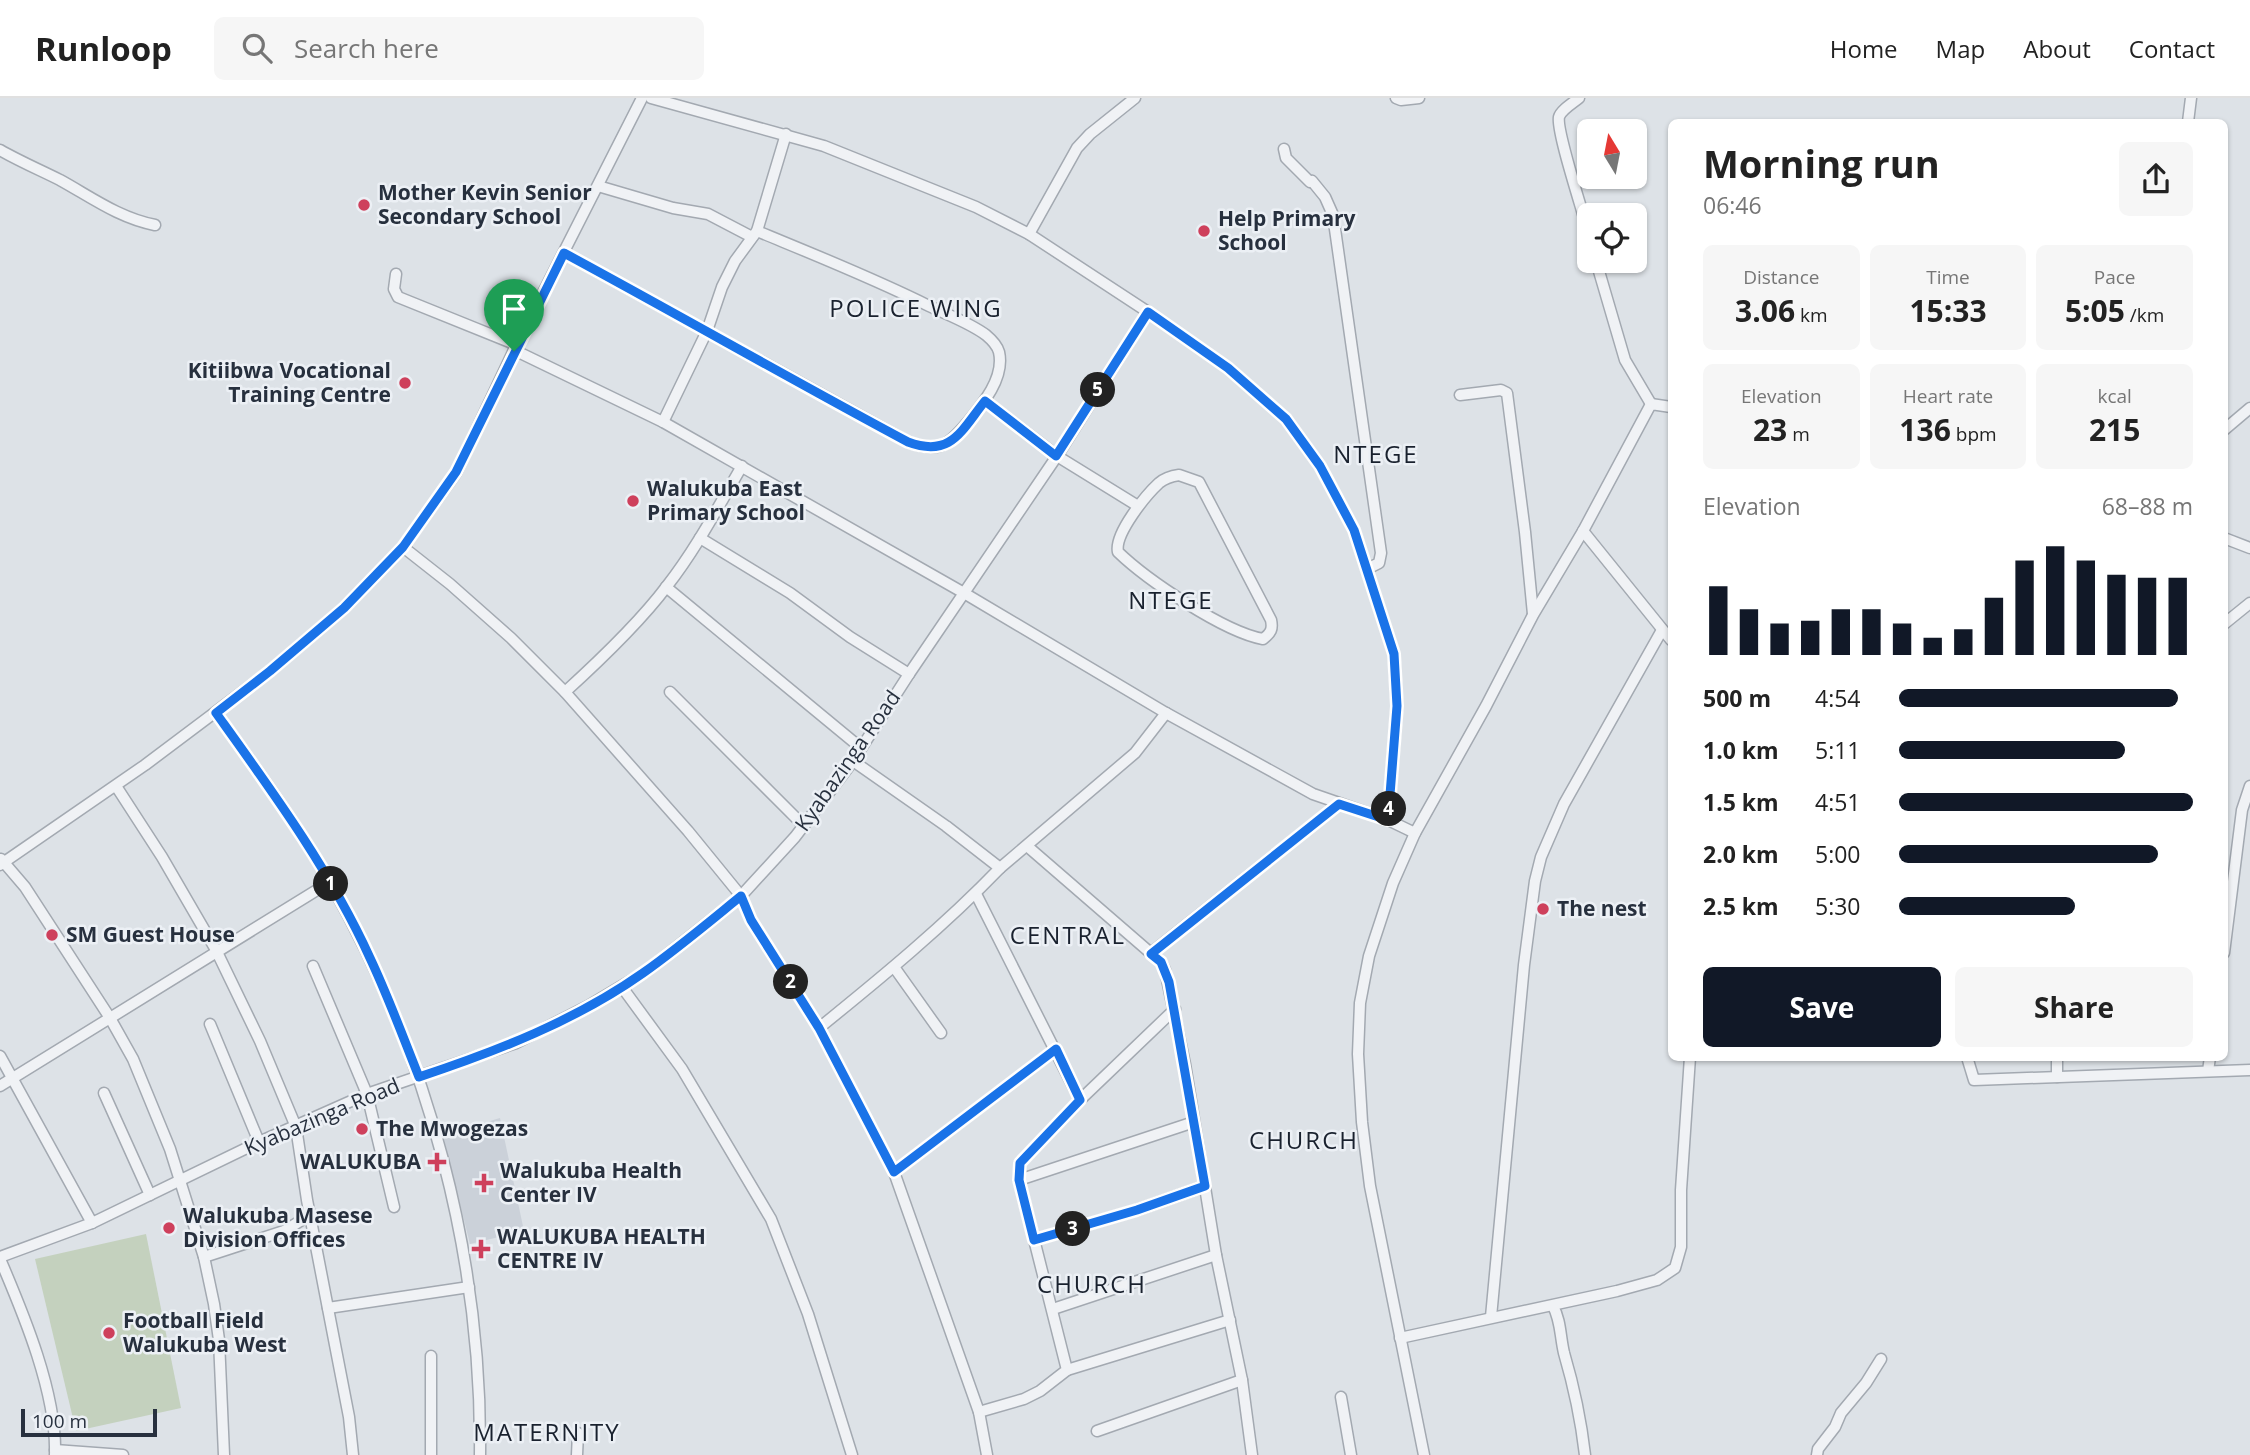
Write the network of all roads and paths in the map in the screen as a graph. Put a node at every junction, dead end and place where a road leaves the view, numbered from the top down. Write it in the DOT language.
graph roads {
  1 [pos="642,98"];
  2 [pos="651,98"];
  3 [pos="1135,98"];
  4 [pos="1396,98"];
  5 [pos="1419,98"];
  6 [pos="1578,98"];
  7 [pos="2191,98"];
  8 [pos="2188,119"];
  9 [pos="786,134"];
  10 [pos="1284,149"];
  11 [pos="0,150"];
  12 [pos="598,186"];
  13 [pos="1580,203"];
  14 [pos="155,225"];
  15 [pos="755,234"];
  16 [pos="1029,234"];
  17 [pos="564,253"];
  18 [pos="1601,273"];
  19 [pos="396,274"];
  20 [pos="1148,312"];
  21 [pos="707,331"];
  22 [pos="516,348"];
  23 [pos="1460,395"];
  24 [pos="985,401"];
  25 [pos="1651,404"];
  26 [pos="1668,407"];
  27 [pos="2250,408"];
  28 [pos="663,422"];
  29 [pos="2228,427"];
  30 [pos="1056,456"];
  31 [pos="742,466"];
  32 [pos="1138,506"];
  33 [pos="1583,531"];
  34 [pos="700,538"];
  35 [pos="2228,540"];
  36 [pos="403,547"];
  37 [pos="2250,548"];
  38 [pos="1367,569"];
  39 [pos="666,587"];
  40 [pos="964,593"];
  41 [pos="2250,603"];
  42 [pos="1533,615"];
  43 [pos="2228,621"];
  44 [pos="1662,629"];
  45 [pos="1668,636"];
  46 [pos="909,674"];
  47 [pos="565,692"];
  48 [pos="670,692"];
  49 [pos="216,713"];
  50 [pos="1166,713"];
  51 [pos="861,748"];
  52 [pos="853,761"];
  53 [pos="116,786"];
  54 [pos="2250,786"];
  55 [pos="1339,804"];
  56 [pos="1388,820"];
  57 [pos="804,826"];
  58 [pos="1415,833"];
  59 [pos="1027,846"];
  60 [pos="1,862"];
  61 [pos="1000,868"];
  62 [pos="330,882"];
  63 [pos="976,894"];
  64 [pos="741,896"];
  65 [pos="2228,921"];
  66 [pos="216,950"];
  67 [pos="1151,954"];
  68 [pos="313,966"];
  69 [pos="894,967"];
  70 [pos="622,987"];
  71 [pos="1175,1009"];
  72 [pos="110,1018"];
  73 [pos="210,1024"];
  74 [pos="819,1028"];
  75 [pos="942,1033"];
  76 [pos="1056,1049"];
  77 [pos="0,1056"];
  78 [pos="1690,1061"];
  79 [pos="1968,1061"];
  80 [pos="2057,1061"];
  81 [pos="2209,1061"];
  82 [pos="2250,1070"];
  83 [pos="2208,1071"];
  84 [pos="419,1077"];
  85 [pos="2057,1077"];
  86 [pos="12,1078"];
  87 [pos="0,1086"];
  88 [pos="104,1093"];
  89 [pos="367,1094"];
  90 [pos="1080,1100"];
  91 [pos="1194,1122"];
  92 [pos="296,1127"];
  93 [pos="259,1142"];
  94 [pos="894,1172"];
  95 [pos="180,1180"];
  96 [pos="1019,1180"];
  97 [pos="1205,1186"];
  98 [pos="150,1195"];
  99 [pos="394,1207"];
  100 [pos="310,1215"];
  101 [pos="92,1223"];
  102 [pos="1034,1240"];
  103 [pos="1216,1255"];
  104 [pos="204,1257"];
  105 [pos="0,1258"];
  106 [pos="469,1287"];
  107 [pos="1553,1306"];
  108 [pos="328,1308"];
  109 [pos="1053,1310"];
  110 [pos="1491,1317"];
  111 [pos="1230,1320"];
  112 [pos="1400,1338"];
  113 [pos="431,1356"];
  114 [pos="1881,1359"];
  115 [pos="1067,1370"];
  116 [pos="1242,1380"];
  117 [pos="1341,1398"];
  118 [pos="979,1412"];
  119 [pos="1097,1431"];
  120 [pos="578,1433"];
  121 [pos="55,1452"];
  122 [pos="123,1455"];
  123 [pos="224,1455"];
  124 [pos="353,1455"];
  125 [pos="431,1455"];
  126 [pos="480,1455"];
  127 [pos="577,1455"];
  128 [pos="852,1455"];
  129 [pos="987,1455"];
  130 [pos="1252,1455"];
  131 [pos="1351,1455"];
  132 [pos="1424,1455"];
  133 [pos="1585,1455"];
  134 [pos="1817,1455"];
  1 -- 12 [label="street"];
  2 -- 9 [label="street"];
  3 -- 16 [label="street"];
  4 -- 5 [label="street"];
  6 -- 13 [label="street"];
  7 -- 8 [label="street"];
  9 -- 15 [label="street"];
  9 -- 16 [label="street"];
  10 -- 38 [label="street"];
  11 -- 14 [label="street"];
  12 -- 15 [label="street"];
  12 -- 17 [label="street"];
  15 -- 21 [label="street"];
  15 -- 24 [label="street"];
  16 -- 20 [label="street"];
  17 -- 21 [label="street"];
  17 -- 22 [label="street"];
  18 -- 25 [label="street"];
  19 -- 22 [label="street"];
  20 -- 30 [label="street, Kyabazinga Road"];
  20 -- 38 [label="street"];
  21 -- 24 [label="street"];
  21 -- 28 [label="street"];
  22 -- 28 [label="street"];
  22 -- 36 [label="street"];
  23 -- 42 [label="street"];
  24 -- 30 [label="street"];
  25 -- 26 [label="street"];
  25 -- 33 [label="street"];
  27 -- 29 [label="street"];
  28 -- 31 [label="street"];
  30 -- 32 [label="street"];
  30 -- 40 [label="street, Kyabazinga Road"];
  31 -- 34 [label="street"];
  31 -- 40 [label="street"];
  32 -- 32 [label="street"];
  33 -- 42 [label="street"];
  33 -- 44 [label="street"];
  34 -- 39 [label="street"];
  34 -- 46 [label="street"];
  35 -- 37 [label="street"];
  36 -- 47 [label="street"];
  36 -- 49 [label="street"];
  38 -- 56 [label="street"];
  39 -- 47 [label="street"];
  39 -- 51 [label="street"];
  40 -- 46 [label="street, Kyabazinga Road"];
  40 -- 50 [label="street"];
  41 -- 43 [label="street"];
  42 -- 58 [label="street"];
  44 -- 45 [label="street"];
  44 -- 110 [label="street"];
  46 -- 51 [label="street, Kyabazinga Road"];
  47 -- 64 [label="street"];
  48 -- 57 [label="street"];
  49 -- 53 [label="street"];
  49 -- 62 [label="street"];
  50 -- 55 [label="street"];
  50 -- 59 [label="street"];
  51 -- 52 [label="street, Kyabazinga Road"];
  52 -- 57 [label="street, Kyabazinga Road"];
  52 -- 61 [label="street"];
  53 -- 60 [label="street"];
  53 -- 66 [label="street"];
  54 -- 65 [label="street"];
  55 -- 56 [label="street"];
  55 -- 67 [label="street"];
  56 -- 58 [label="street"];
  57 -- 64 [label="street, Kyabazinga Road"];
  58 -- 112 [label="street"];
  59 -- 61 [label="street"];
  59 -- 67 [label="street"];
  60 -- 72 [label="street"];
  61 -- 63 [label="street"];
  62 -- 66 [label="street"];
  62 -- 84 [label="street"];
  63 -- 69 [label="street"];
  63 -- 76 [label="street"];
  64 -- 70 [label="street, Kyabazinga Road"];
  64 -- 74 [label="street"];
  66 -- 72 [label="street"];
  66 -- 92 [label="street"];
  67 -- 71 [label="street"];
  68 -- 89 [label="street"];
  69 -- 74 [label="street"];
  69 -- 75 [label="street"];
  70 -- 84 [label="street, Kyabazinga Road"];
  70 -- 128 [label="street"];
  71 -- 90 [label="street"];
  71 -- 91 [label="street"];
  72 -- 86 [label="street"];
  72 -- 95 [label="street"];
  73 -- 93 [label="street"];
  74 -- 94 [label="street"];
  76 -- 90 [label="street"];
  76 -- 94 [label="street"];
  77 -- 86 [label="street"];
  78 -- 107 [label="street"];
  79 -- 85 [label="street"];
  80 -- 85 [label="street"];
  81 -- 83 [label="street"];
  82 -- 83 [label="street"];
  83 -- 85 [label="street"];
  84 -- 89 [label="street, Kyabazinga Road"];
  84 -- 106 [label="street"];
  86 -- 87 [label="street"];
  86 -- 101 [label="street"];
  88 -- 98 [label="street"];
  89 -- 92 [label="street, Kyabazinga Road"];
  89 -- 99 [label="street"];
  90 -- 96 [label="street"];
  91 -- 96 [label="street"];
  91 -- 97 [label="street"];
  92 -- 93 [label="street, Kyabazinga Road"];
  92 -- 100 [label="street"];
  93 -- 95 [label="street, Kyabazinga Road"];
  94 -- 118 [label="street"];
  95 -- 98 [label="street, Kyabazinga Road"];
  95 -- 104 [label="street"];
  96 -- 102 [label="street"];
  97 -- 102 [label="street"];
  97 -- 103 [label="street"];
  98 -- 101 [label="street, Kyabazinga Road"];
  100 -- 104 [label="street"];
  100 -- 108 [label="street"];
  101 -- 105 [label="street, Kyabazinga Road"];
  102 -- 109 [label="street"];
  103 -- 109 [label="street"];
  103 -- 111 [label="street"];
  104 -- 123 [label="street"];
  105 -- 121 [label="street"];
  106 -- 108 [label="street"];
  106 -- 126 [label="street"];
  107 -- 110 [label="street"];
  107 -- 133 [label="street"];
  108 -- 124 [label="street"];
  109 -- 115 [label="street"];
  110 -- 112 [label="street"];
  111 -- 115 [label="street"];
  111 -- 116 [label="street"];
  112 -- 132 [label="street"];
  113 -- 125 [label="street"];
  114 -- 134 [label="street"];
  115 -- 118 [label="street"];
  116 -- 119 [label="street"];
  116 -- 130 [label="street"];
  117 -- 131 [label="street"];
  118 -- 129 [label="street"];
  120 -- 127 [label="street"];
  121 -- 122 [label="street"];
}
